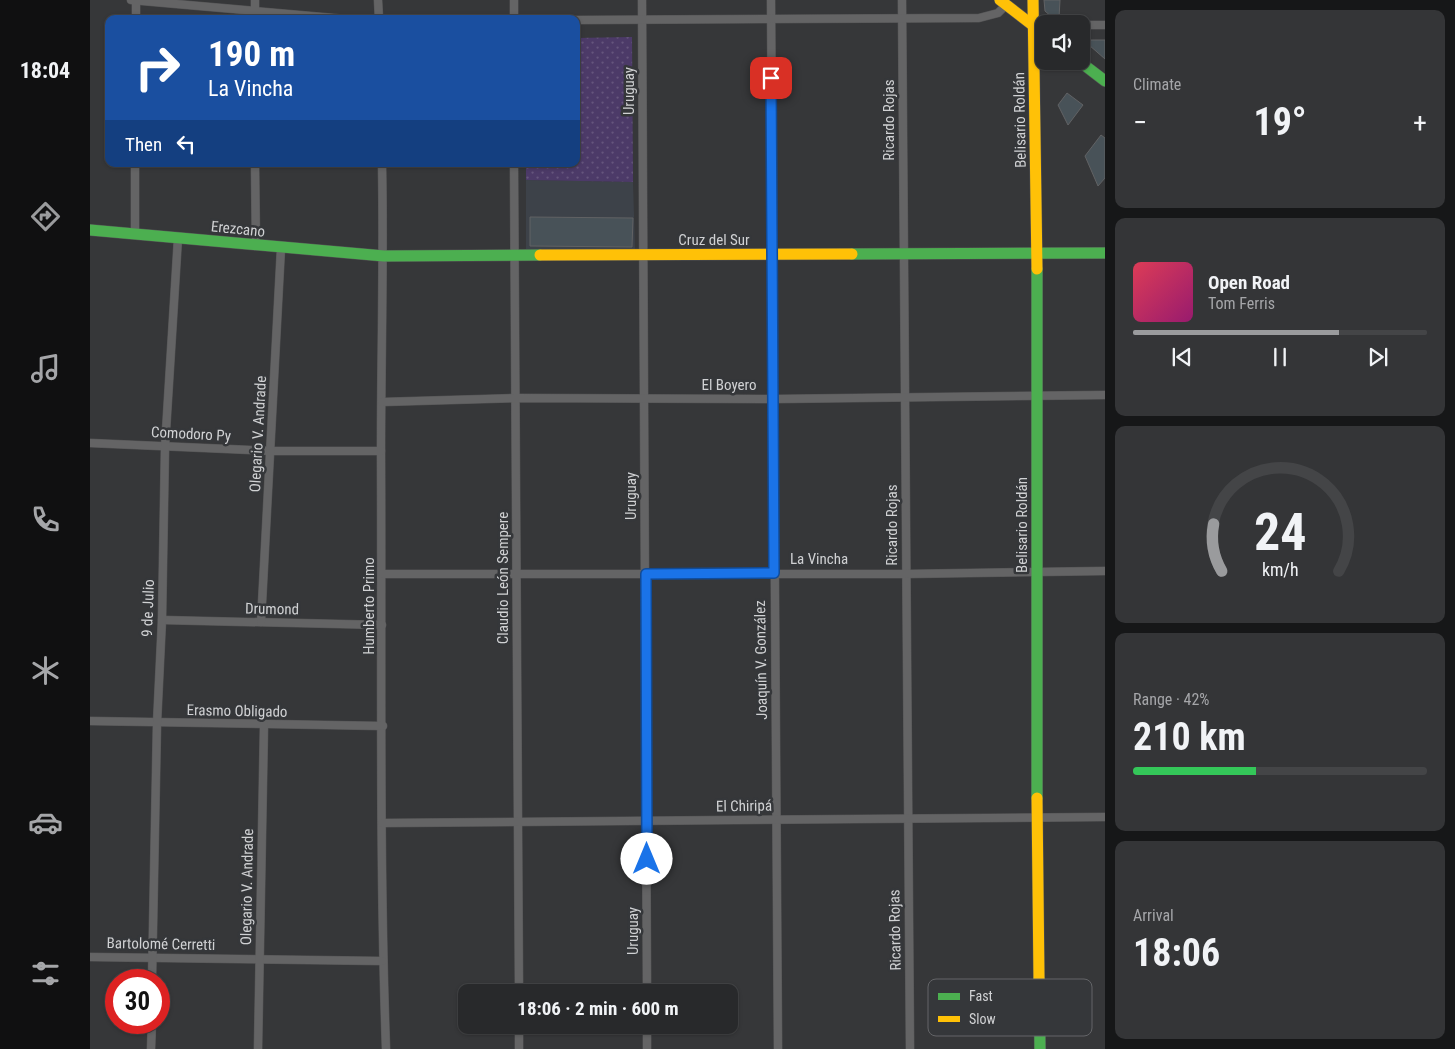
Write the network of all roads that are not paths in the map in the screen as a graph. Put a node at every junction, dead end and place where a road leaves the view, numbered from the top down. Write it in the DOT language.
graph roads {
  1 [pos="131,0"];
  2 [pos="136,0"];
  3 [pos="255,0"];
  4 [pos="378,0"];
  5 [pos="514,0"];
  6 [pos="642,0"];
  7 [pos="771,0"];
  8 [pos="902,0"];
  9 [pos="1033,0"];
  10 [pos="1003,3"];
  11 [pos="136,15"];
  12 [pos="255,15"];
  13 [pos="379,15"];
  14 [pos="514,15"];
  15 [pos="771,19"];
  16 [pos="902,19"];
  17 [pos="580,20"];
  18 [pos="642,20"];
  19 [pos="1090,25"];
  20 [pos="1105,25"];
  21 [pos="1034,26"];
  22 [pos="1090,69"];
  23 [pos="1105,81"];
  24 [pos="135,167"];
  25 [pos="255,167"];
  26 [pos="382,167"];
  27 [pos="514,167"];
  28 [pos="90,230"];
  29 [pos="134,233"];
  30 [pos="178,238"];
  31 [pos="256,246"];
  32 [pos="281,248"];
  33 [pos="1037,253"];
  34 [pos="1105,253"];
  35 [pos="773,254"];
  36 [pos="904,254"];
  37 [pos="515,255"];
  38 [pos="644,255"];
  39 [pos="384,256"];
  40 [pos="1036,394"];
  41 [pos="1105,394"];
  42 [pos="905,397"];
  43 [pos="515,398"];
  44 [pos="645,399"];
  45 [pos="774,399"];
  46 [pos="382,402"];
  47 [pos="90,442"];
  48 [pos="165,447"];
  49 [pos="271,451"];
  50 [pos="381,451"];
  51 [pos="1105,571"];
  52 [pos="1037,572"];
  53 [pos="774,573"];
  54 [pos="383,574"];
  55 [pos="646,574"];
  56 [pos="905,574"];
  57 [pos="516,575"];
  58 [pos="162,620"];
  59 [pos="261,622"];
  60 [pos="382,625"];
  61 [pos="90,721"];
  62 [pos="156,723"];
  63 [pos="264,725"];
  64 [pos="383,726"];
  65 [pos="1037,817"];
  66 [pos="1105,817"];
  67 [pos="776,819"];
  68 [pos="908,819"];
  69 [pos="518,821"];
  70 [pos="647,821"];
  71 [pos="382,823"];
  72 [pos="90,957"];
  73 [pos="153,958"];
  74 [pos="260,959"];
  75 [pos="382,960"];
  76 [pos="152,969"];
  77 [pos="1039,979"];
  78 [pos="519,984"];
  79 [pos="647,984"];
  80 [pos="152,1034"];
  81 [pos="519,1034"];
  82 [pos="647,1034"];
  83 [pos="1040,1036"];
  84 [pos="152,1049"];
  85 [pos="258,1049"];
  86 [pos="386,1049"];
  87 [pos="519,1049"];
  88 [pos="647,1049"];
  89 [pos="778,1049"];
  90 [pos="910,1049"];
  91 [pos="1040,1049"];
  1 -- 2 [label="street"];
  2 -- 11 [label="street"];
  2 -- 12 [label="street"];
  3 -- 12 [label="street"];
  4 -- 13 [label="street"];
  5 -- 14 [label="street"];
  6 -- 18 [label="street, Uruguay"];
  7 -- 15 [label="street, Joaquín V. González"];
  8 -- 16 [label="street, Ricardo Rojas"];
  9 -- 21 [label="street, Belisario Roldán"];
  10 -- 16 [label="street"];
  10 -- 21 [label="street"];
  15 -- 16 [label="street"];
  15 -- 18 [label="street"];
  15 -- 35 [label="street, Joaquín V. González"];
  16 -- 36 [label="street, Ricardo Rojas"];
  17 -- 18 [label="street"];
  18 -- 38 [label="street, Uruguay"];
  19 -- 20 [label="street"];
  21 -- 33 [label="street, Belisario Roldán"];
  22 -- 23 [label="street"];
  24 -- 29 [label="street"];
  25 -- 31 [label="street"];
  26 -- 39 [label="street, Humberto Primo"];
  27 -- 37 [label="street, Claudio León Sempere"];
  28 -- 29 [label="street, Erezcano"];
  29 -- 30 [label="street, Erezcano"];
  30 -- 31 [label="street, Erezcano"];
  30 -- 48 [label="street, 9 de Julio"];
  31 -- 32 [label="street, Erezcano"];
  32 -- 39 [label="street, Erezcano"];
  32 -- 49 [label="street, Olegario V. Andrade"];
  33 -- 34 [label="street, Cruz del Sur"];
  33 -- 36 [label="street, Cruz del Sur"];
  33 -- 40 [label="street, Belisario Roldán"];
  35 -- 36 [label="street, Cruz del Sur"];
  35 -- 38 [label="street, Cruz del Sur"];
  35 -- 45 [label="street, Joaquín V. González"];
  36 -- 42 [label="street, Ricardo Rojas"];
  37 -- 38 [label="street, Cruz del Sur"];
  37 -- 39 [label="street, Cruz del Sur"];
  37 -- 43 [label="street, Claudio León Sempere"];
  38 -- 44 [label="street, Uruguay"];
  39 -- 46 [label="street, Humberto Primo"];
  40 -- 41 [label="street, El Boyero"];
  40 -- 42 [label="street, El Boyero"];
  40 -- 52 [label="street, Belisario Roldán"];
  42 -- 45 [label="street, El Boyero"];
  42 -- 56 [label="street, Ricardo Rojas"];
  43 -- 44 [label="street, El Boyero"];
  43 -- 46 [label="street, El Boyero"];
  43 -- 57 [label="street, Claudio León Sempere"];
  44 -- 45 [label="street, El Boyero"];
  44 -- 55 [label="street, Uruguay"];
  45 -- 53 [label="street, Joaquín V. González"];
  46 -- 50 [label="street, Humberto Primo"];
  47 -- 48 [label="street, Comodoro Py"];
  48 -- 49 [label="street, Comodoro Py"];
  48 -- 58 [label="street, 9 de Julio"];
  49 -- 50 [label="street, Comodoro Py"];
  49 -- 59 [label="street, Olegario V. Andrade"];
  50 -- 54 [label="street, Humberto Primo"];
  51 -- 52 [label="street, La Vincha"];
  52 -- 56 [label="street, La Vincha"];
  52 -- 65 [label="street, Belisario Roldán"];
  53 -- 55 [label="street, La Vincha"];
  53 -- 56 [label="street, La Vincha"];
  53 -- 67 [label="street, Joaquín V. González"];
  54 -- 57 [label="street, La Vincha"];
  54 -- 60 [label="street, Humberto Primo"];
  55 -- 57 [label="street, La Vincha"];
  55 -- 70 [label="street, Uruguay"];
  56 -- 68 [label="street, Ricardo Rojas"];
  57 -- 69 [label="street, Claudio León Sempere"];
  58 -- 59 [label="street, Drumond"];
  58 -- 62 [label="street, 9 de Julio"];
  59 -- 60 [label="street, Drumond"];
  60 -- 64 [label="street, Humberto Primo"];
  61 -- 62 [label="street, Erasmo Obligado"];
  62 -- 63 [label="street, Erasmo Obligado"];
  62 -- 73 [label="street, 9 de Julio"];
  63 -- 64 [label="street, Erasmo Obligado"];
  63 -- 74 [label="street, Olegario V. Andrade"];
  64 -- 71 [label="street, Humberto Primo"];
  65 -- 66 [label="street, El Chiripá"];
  65 -- 68 [label="street, El Chiripá"];
  65 -- 77 [label="street, Belisario Roldán"];
  67 -- 68 [label="street, El Chiripá"];
  67 -- 70 [label="street, El Chiripá"];
  67 -- 89 [label="street, Joaquín V. González"];
  68 -- 90 [label="street, Ricardo Rojas"];
  69 -- 70 [label="street, El Chiripá"];
  69 -- 71 [label="street, El Chiripá"];
  69 -- 78 [label="street, Claudio León Sempere"];
  70 -- 79 [label="street, Uruguay"];
  71 -- 75 [label="street, Humberto Primo"];
  72 -- 73 [label="street, Bartolomé Cerretti"];
  73 -- 74 [label="street, Bartolomé Cerretti"];
  73 -- 76 [label="street, 9 de Julio"];
  74 -- 75 [label="street, Bartolomé Cerretti"];
  74 -- 85 [label="street, Olegario V. Andrade"];
  75 -- 86 [label="street, Humberto Primo"];
  80 -- 84 [label="street"];
  81 -- 87 [label="street"];
  82 -- 88 [label="street"];
  83 -- 91 [label="street, Belisario Roldán"];
}
